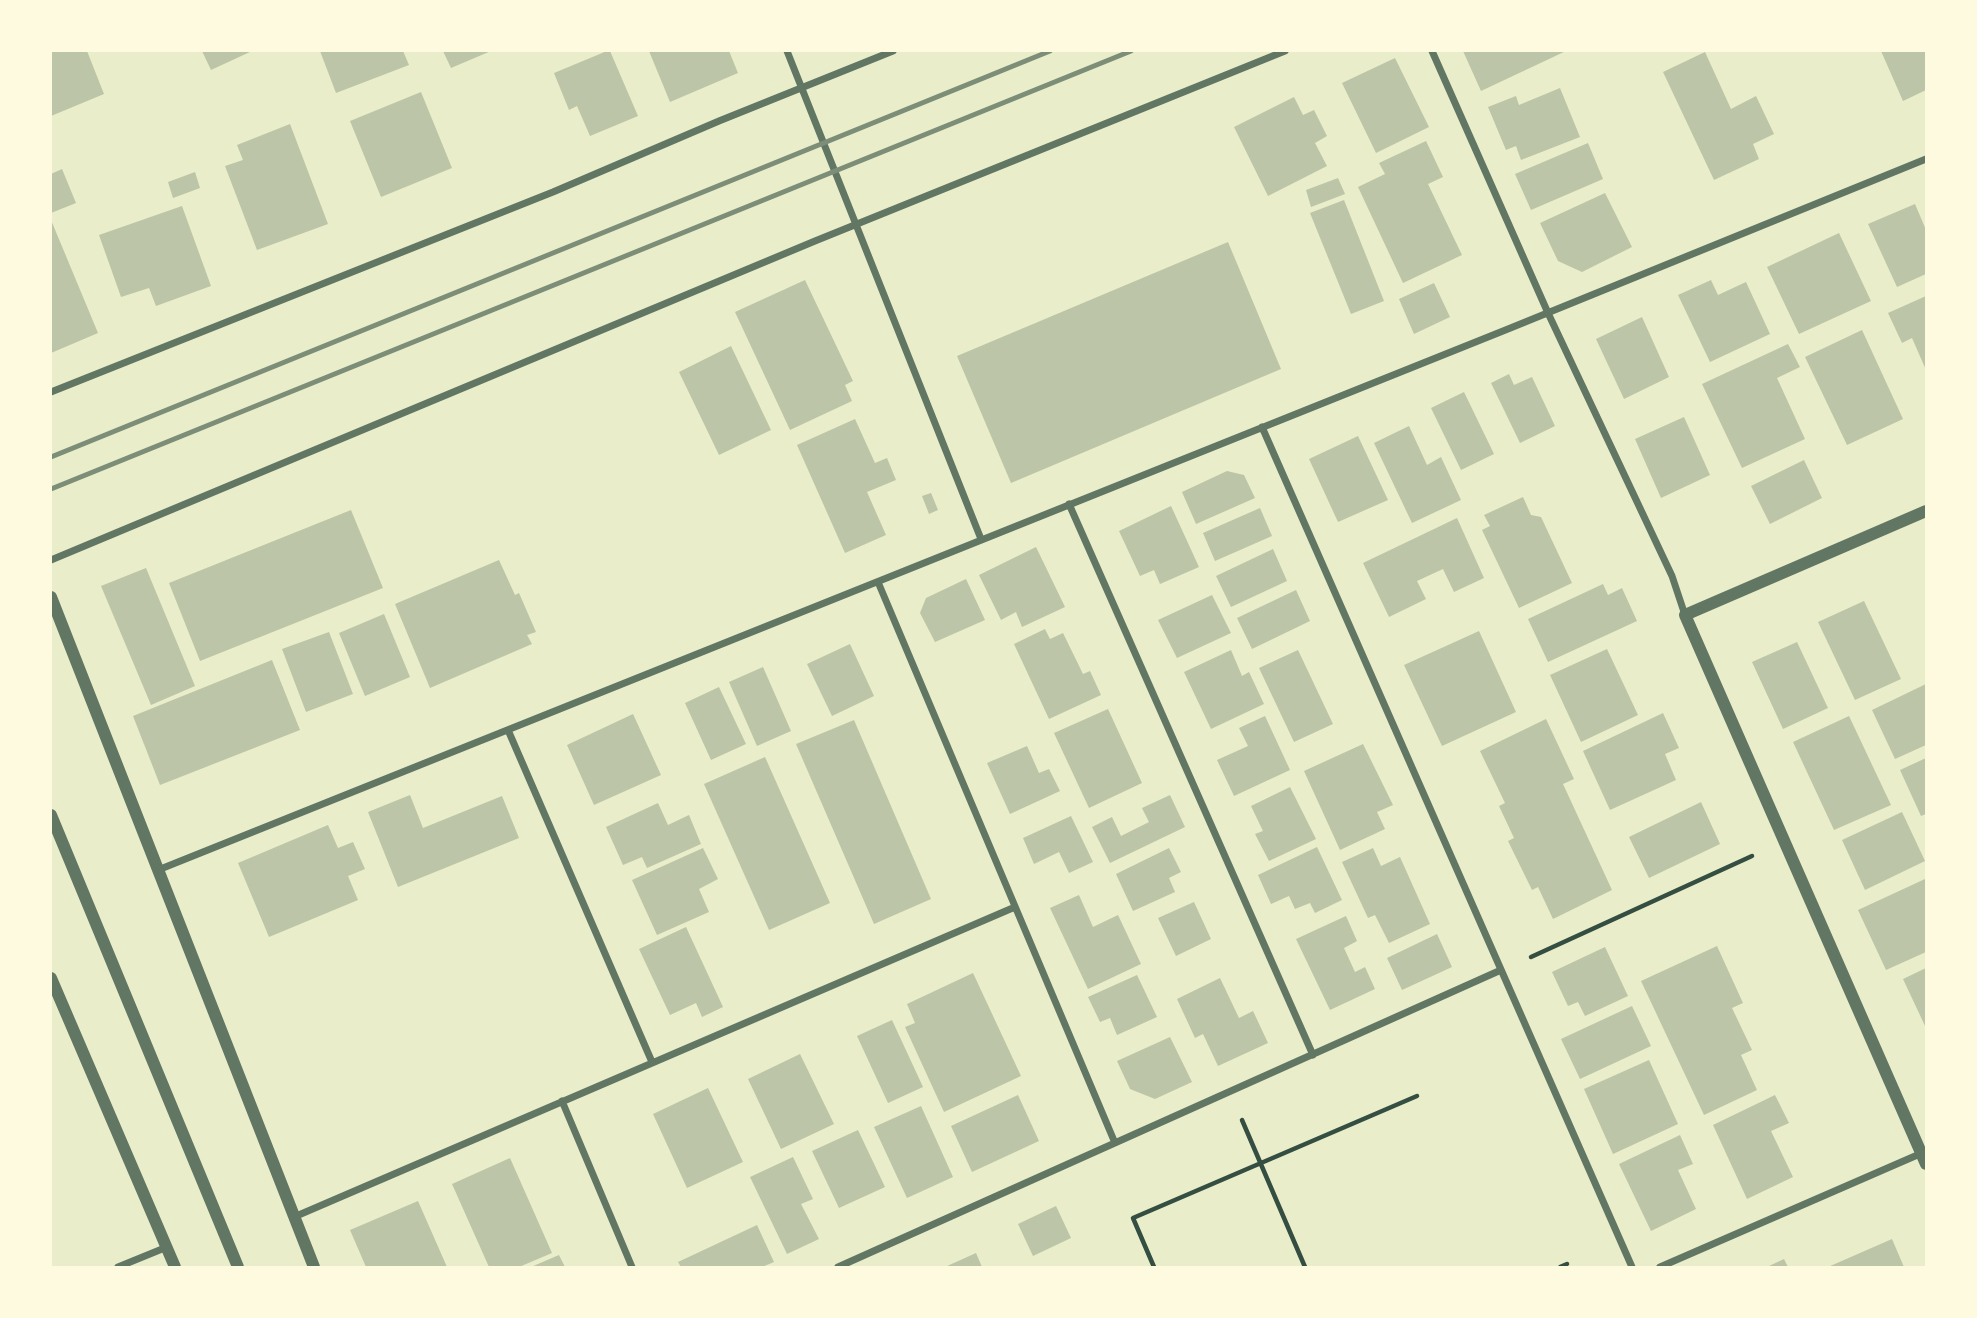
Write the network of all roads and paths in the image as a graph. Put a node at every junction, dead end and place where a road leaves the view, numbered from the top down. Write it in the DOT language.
graph roads {
  1 [pos="787,51"];
  2 [pos="893,51"];
  3 [pos="1285,51"];
  4 [pos="1432,51"];
  5 [pos="801,87"];
  6 [pos="1926,159"];
  7 [pos="856,224"];
  8 [pos="1548,313"];
  9 [pos="51,393"];
  10 [pos="1262,427"];
  11 [pos="1069,504"];
  12 [pos="1926,512"];
  13 [pos="981,539"];
  14 [pos="51,560"];
  15 [pos="878,582"];
  16 [pos="51,597"];
  17 [pos="1685,615"];
  18 [pos="508,730"];
  19 [pos="51,815"];
  20 [pos="1754,855"];
  21 [pos="158,870"];
  22 [pos="1015,907"];
  23 [pos="1502,970"];
  24 [pos="51,978"];
  25 [pos="1313,1055"];
  26 [pos="652,1062"];
  27 [pos="1229,1092"];
  28 [pos="1417,1096"];
  29 [pos="562,1101"];
  30 [pos="1115,1143"];
  31 [pos="1924,1159"];
  32 [pos="1260,1163"];
  33 [pos="293,1217"];
  34 [pos="167,1247"];
  35 [pos="1567,1264"];
  36 [pos="1302,1266"];
  37 [pos="118,1267"];
  38 [pos="175,1267"];
  39 [pos="238,1267"];
  40 [pos="314,1267"];
  41 [pos="632,1267"];
  42 [pos="838,1267"];
  43 [pos="1154,1267"];
  44 [pos="1560,1267"];
  45 [pos="1632,1267"];
  46 [pos="1660,1267"];
  1 -- 5 [label="street"];
  2 -- 5 [label="street"];
  3 -- 7 [label="street"];
  4 -- 8 [label="street"];
  5 -- 7 [label="street"];
  5 -- 9 [label="street"];
  6 -- 8 [label="street"];
  7 -- 13 [label="street"];
  7 -- 14 [label="street"];
  8 -- 10 [label="street"];
  8 -- 17 [label="street"];
  10 -- 11 [label="street"];
  10 -- 23 [label="street"];
  11 -- 13 [label="street"];
  11 -- 25 [label="street"];
  12 -- 17 [label="street"];
  13 -- 15 [label="street"];
  15 -- 18 [label="street"];
  15 -- 22 [label="street"];
  16 -- 21 [label="street"];
  17 -- 31 [label="street"];
  18 -- 21 [label="street"];
  18 -- 26 [label="street"];
  19 -- 39 [label="street"];
  20 -- 23 [label="path"];
  21 -- 33 [label="street"];
  22 -- 26 [label="street"];
  22 -- 30 [label="street"];
  23 -- 25 [label="street"];
  23 -- 45 [label="street"];
  24 -- 34 [label="street"];
  25 -- 27 [label="street"];
  26 -- 29 [label="street"];
  27 -- 30 [label="street"];
  27 -- 32 [label="path"];
  28 -- 32 [label="path"];
  29 -- 33 [label="street"];
  29 -- 41 [label="street"];
  30 -- 42 [label="street"];
  31 -- 46 [label="street"];
  32 -- 36 [label="path"];
  32 -- 43 [label="path"];
  33 -- 40 [label="street"];
  34 -- 37 [label="street"];
  34 -- 38 [label="street"];
  35 -- 44 [label="path"];
}
